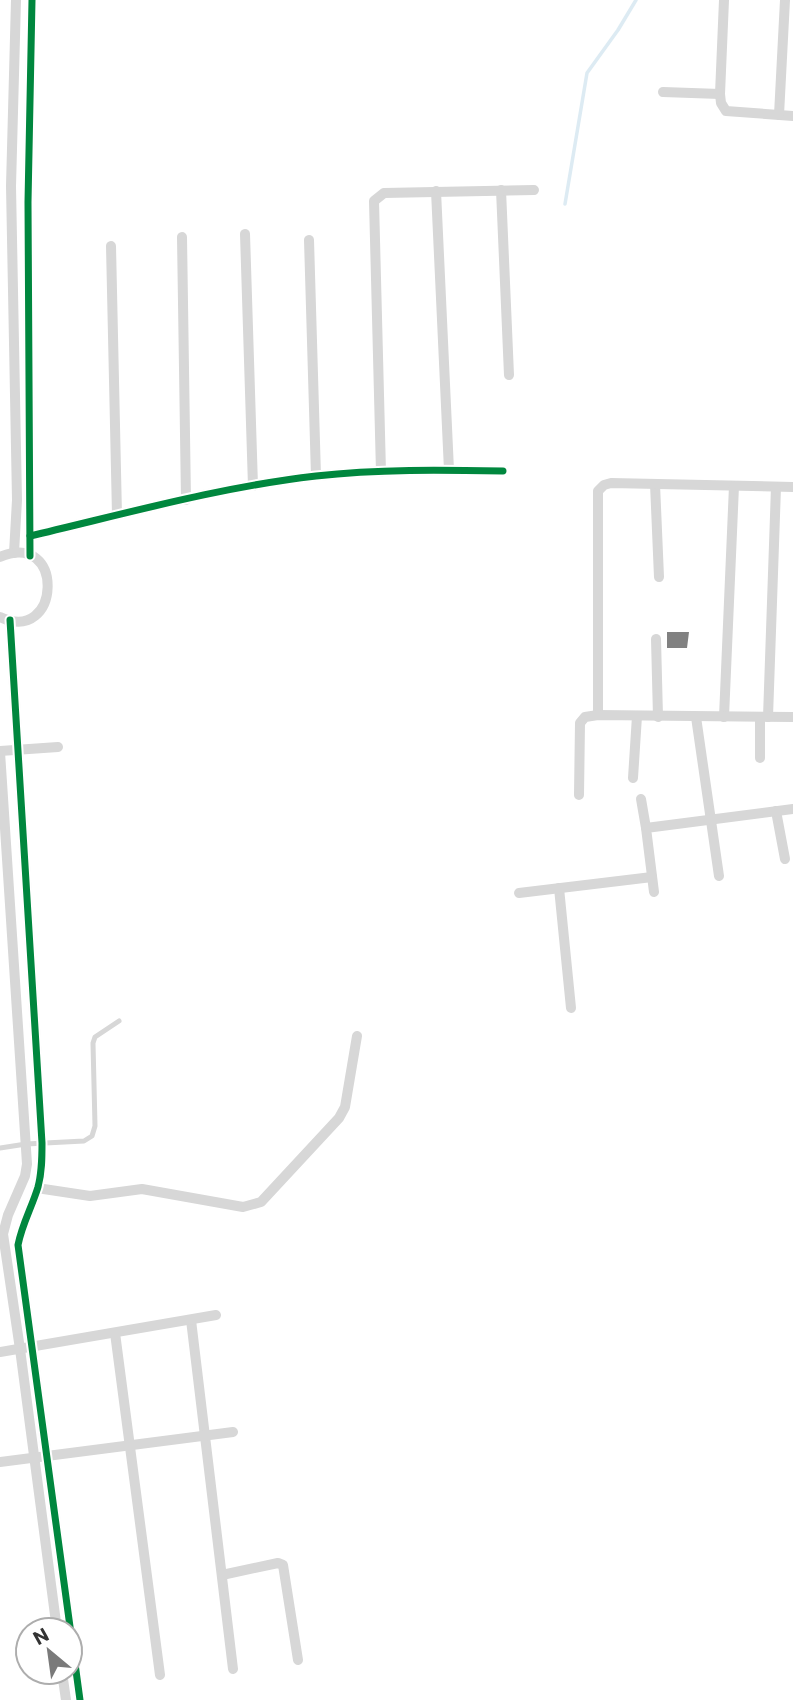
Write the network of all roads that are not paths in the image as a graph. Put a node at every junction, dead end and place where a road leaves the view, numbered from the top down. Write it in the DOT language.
graph roads {
  1 [pos="16,0"];
  2 [pos="32,0"];
  3 [pos="724,0"];
  4 [pos="785,0"];
  5 [pos="663,92"];
  6 [pos="720,94"];
  7 [pos="779,115"];
  8 [pos="793,116"];
  9 [pos="501,190"];
  10 [pos="534,190"];
  11 [pos="436,191"];
  12 [pos="245,234"];
  13 [pos="182,237"];
  14 [pos="309,240"];
  15 [pos="111,246"];
  16 [pos="509,375"];
  17 [pos="449,470"];
  18 [pos="503,471"];
  19 [pos="381,472"];
  20 [pos="316,476"];
  21 [pos="655,484"];
  22 [pos="253,486"];
  23 [pos="734,486"];
  24 [pos="776,486"];
  25 [pos="793,487"];
  26 [pos="186,500"];
  27 [pos="117,515"];
  28 [pos="30,536"];
  29 [pos="4,554"];
  30 [pos="30,556"];
  31 [pos="659,577"];
  32 [pos="5,619"];
  33 [pos="656,639"];
  34 [pos="598,715"];
  35 [pos="637,716"];
  36 [pos="658,717"];
  37 [pos="696,717"];
  38 [pos="724,717"];
  39 [pos="764,717"];
  40 [pos="793,717"];
  41 [pos="58,747"];
  42 [pos="18,750"];
  43 [pos="0,751"];
  44 [pos="760,758"];
  45 [pos="633,779"];
  46 [pos="579,795"];
  47 [pos="642,799"];
  48 [pos="793,809"];
  49 [pos="776,811"];
  50 [pos="646,828"];
  51 [pos="785,859"];
  52 [pos="719,876"];
  53 [pos="652,877"];
  54 [pos="559,888"];
  55 [pos="654,891"];
  56 [pos="519,892"];
  57 [pos="571,1008"];
  58 [pos="119,1021"];
  59 [pos="357,1036"];
  60 [pos="42,1143"];
  61 [pos="26,1144"];
  62 [pos="0,1148"];
  63 [pos="37,1188"];
  64 [pos="2,1229"];
  65 [pos="216,1315"];
  66 [pos="191,1320"];
  67 [pos="115,1333"];
  68 [pos="32,1348"];
  69 [pos="20,1349"];
  70 [pos="0,1352"];
  71 [pos="233,1432"];
  72 [pos="205,1435"];
  73 [pos="129,1445"];
  74 [pos="47,1457"];
  75 [pos="34,1458"];
  76 [pos="0,1462"];
  77 [pos="222,1575"];
  78 [pos="55,1616"];
  79 [pos="298,1660"];
  80 [pos="233,1669"];
  81 [pos="160,1675"];
  82 [pos="80,1700"];
  1 -- 29 [label="street"];
  2 -- 28 [label="street"];
  3 -- 6 [label="street"];
  4 -- 7 [label="street"];
  5 -- 6 [label="street"];
  6 -- 7 [label="street"];
  7 -- 8 [label="street"];
  9 -- 10 [label="street"];
  9 -- 11 [label="street"];
  9 -- 16 [label="street"];
  11 -- 17 [label="street"];
  11 -- 19 [label="street"];
  12 -- 22 [label="street"];
  13 -- 26 [label="street"];
  14 -- 20 [label="street"];
  15 -- 27 [label="street"];
  17 -- 18 [label="street"];
  17 -- 19 [label="street"];
  19 -- 20 [label="street"];
  20 -- 22 [label="street"];
  21 -- 23 [label="street"];
  21 -- 31 [label="street"];
  21 -- 34 [label="street"];
  22 -- 26 [label="street"];
  23 -- 24 [label="street"];
  23 -- 38 [label="street"];
  24 -- 25 [label="street"];
  24 -- 39 [label="street"];
  26 -- 27 [label="street"];
  27 -- 28 [label="street"];
  28 -- 30 [label="street"];
  29 -- 30 [label="street"];
  30 -- 32 [label="street"];
  32 -- 42 [label="street"];
  33 -- 36 [label="street"];
  34 -- 35 [label="street"];
  34 -- 46 [label="street"];
  35 -- 36 [label="street"];
  35 -- 45 [label="street"];
  36 -- 37 [label="street"];
  37 -- 38 [label="street"];
  37 -- 52 [label="street"];
  38 -- 39 [label="street"];
  39 -- 40 [label="street"];
  39 -- 44 [label="street"];
  41 -- 42 [label="street"];
  42 -- 43 [label="street"];
  42 -- 60 [label="street"];
  43 -- 61 [label="street"];
  47 -- 50 [label="street"];
  48 -- 49 [label="street"];
  49 -- 50 [label="street"];
  49 -- 51 [label="street"];
  50 -- 53 [label="street"];
  53 -- 54 [label="street"];
  53 -- 55 [label="street"];
  54 -- 56 [label="street"];
  54 -- 57 [label="street"];
  58 -- 60 [label="lane"];
  59 -- 63 [label="street"];
  60 -- 61 [label="lane"];
  60 -- 63 [label="street"];
  61 -- 62 [label="lane"];
  61 -- 64 [label="street"];
  63 -- 68 [label="street"];
  64 -- 69 [label="street"];
  65 -- 66 [label="street"];
  66 -- 67 [label="street"];
  66 -- 72 [label="street"];
  67 -- 68 [label="street"];
  67 -- 73 [label="street"];
  68 -- 69 [label="street"];
  68 -- 74 [label="street"];
  69 -- 70 [label="street"];
  69 -- 75 [label="street"];
  71 -- 72 [label="street"];
  72 -- 73 [label="street"];
  72 -- 77 [label="street"];
  73 -- 74 [label="street"];
  73 -- 81 [label="street"];
  74 -- 75 [label="street"];
  74 -- 82 [label="street"];
  75 -- 76 [label="street"];
  75 -- 78 [label="street"];
  77 -- 79 [label="street"];
  77 -- 80 [label="street"];
}
